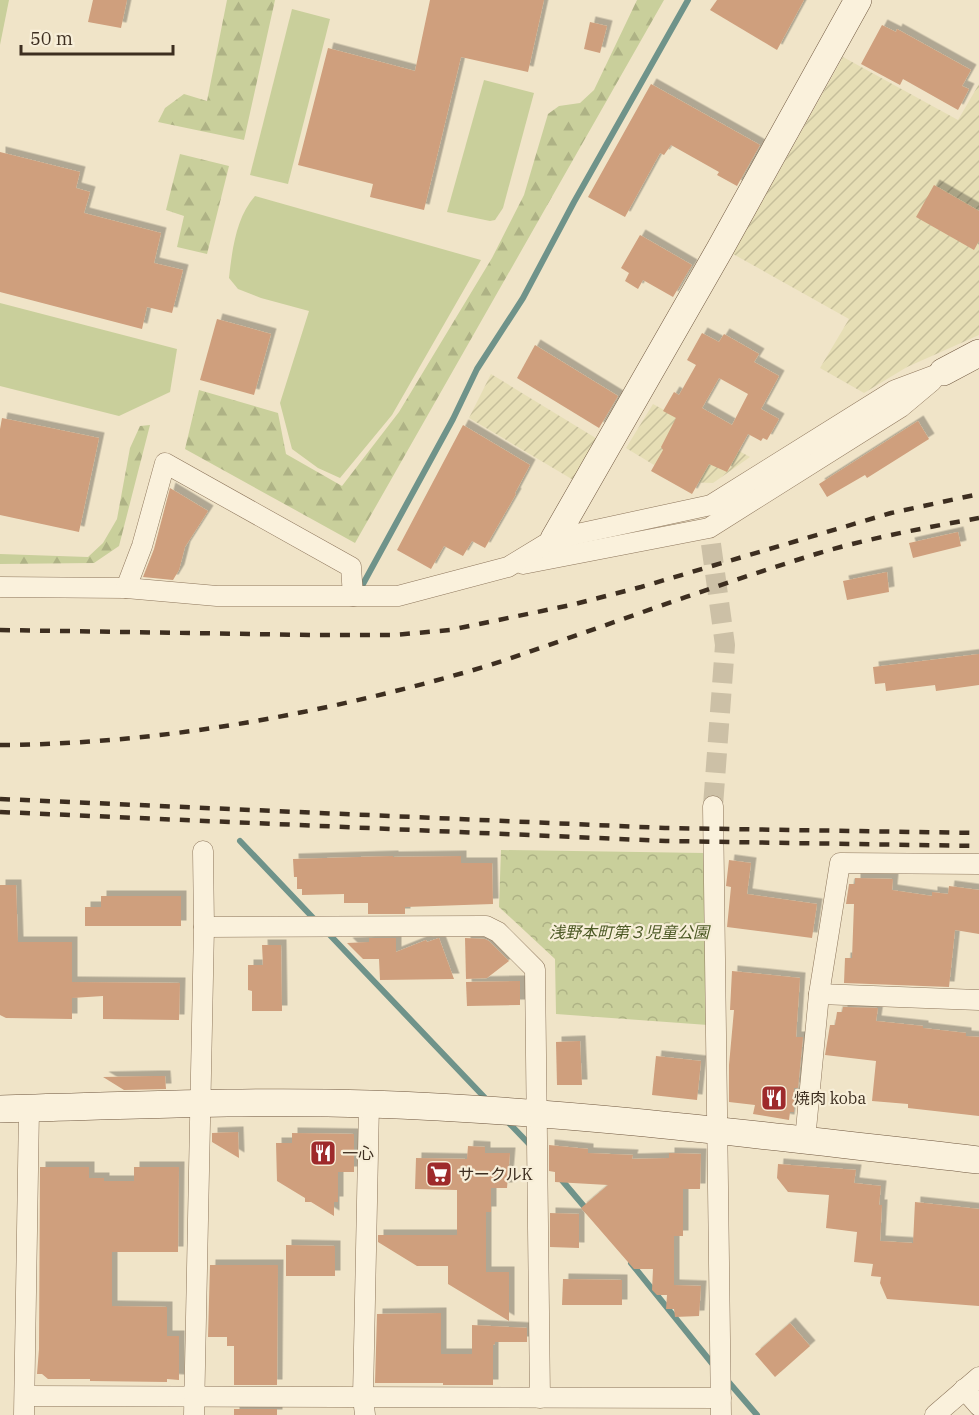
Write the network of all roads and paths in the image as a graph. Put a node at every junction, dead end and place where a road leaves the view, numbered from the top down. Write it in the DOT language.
graph roads {
  1 [pos="858,0"];
  2 [pos="979,353"];
  3 [pos="944,372"];
  4 [pos="554,539"];
  5 [pos="508,567"];
  6 [pos="0,587"];
  7 [pos="126,588"];
  8 [pos="353,596"];
  9 [pos="713,806"];
  10 [pos="203,851"];
  11 [pos="979,864"];
  12 [pos="204,927"];
  13 [pos="819,994"];
  14 [pos="979,1000"];
  15 [pos="201,1104"];
  16 [pos="369,1104"];
  17 [pos="29,1108"];
  18 [pos="0,1109"];
  19 [pos="537,1113"];
  20 [pos="719,1130"];
  21 [pos="805,1140"];
  22 [pos="979,1160"];
  23 [pos="972,1383"];
  24 [pos="540,1398"];
  25 [pos="24,1405"];
  26 [pos="194,1406"];
  27 [pos="364,1406"];
  28 [pos="979,1406"];
  29 [pos="721,1407"];
  30 [pos="935,1415"];
  1 -- 4 [label="street"];
  2 -- 3 [label="street"];
  3 -- 4 [label="street"];
  3 -- 5 [label="street"];
  4 -- 5 [label="street"];
  5 -- 8 [label="street"];
  6 -- 7 [label="street"];
  7 -- 8 [label="street"];
  7 -- 8 [label="street"];
  9 -- 20 [label="street"];
  10 -- 12 [label="street"];
  11 -- 13 [label="street"];
  12 -- 15 [label="street"];
  12 -- 19 [label="street"];
  13 -- 14 [label="street"];
  13 -- 21 [label="street"];
  15 -- 16 [label="street"];
  15 -- 17 [label="street"];
  15 -- 26 [label="street"];
  16 -- 19 [label="street"];
  16 -- 27 [label="street"];
  17 -- 18 [label="street"];
  17 -- 25 [label="street"];
  19 -- 20 [label="street"];
  19 -- 24 [label="street"];
  20 -- 21 [label="street"];
  20 -- 29 [label="street"];
  21 -- 22 [label="street"];
  23 -- 28 [label="street"];
  23 -- 30 [label="street"];
  24 -- 27 [label="street"];
  24 -- 29 [label="street"];
  25 -- 26 [label="street"];
  26 -- 27 [label="street"];
}
